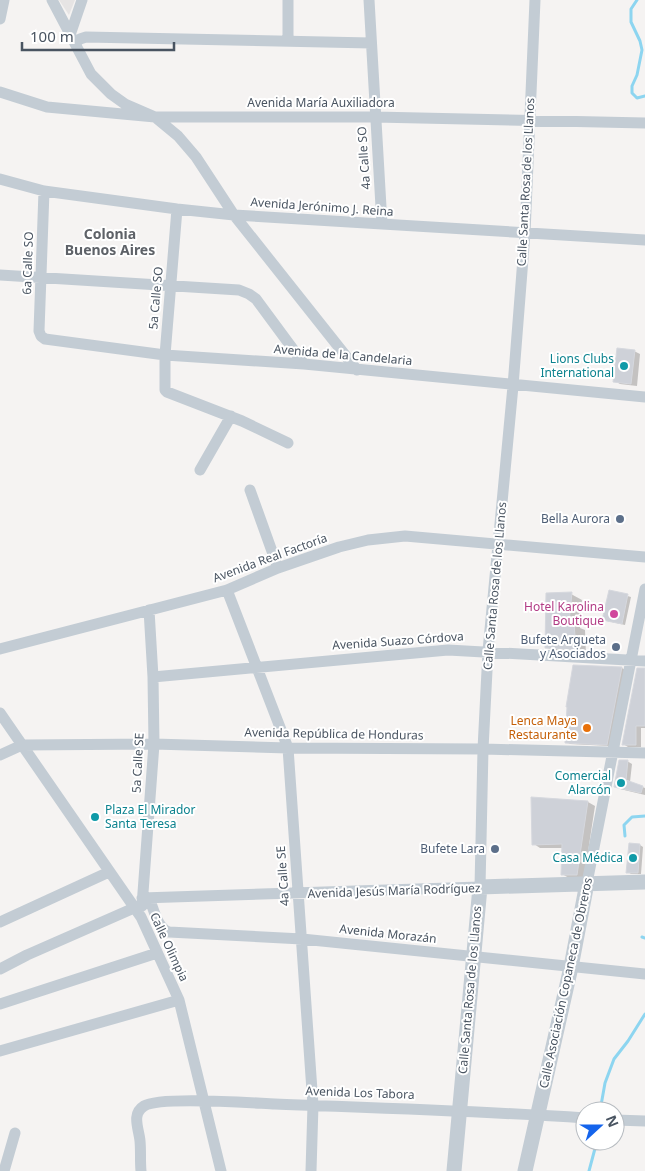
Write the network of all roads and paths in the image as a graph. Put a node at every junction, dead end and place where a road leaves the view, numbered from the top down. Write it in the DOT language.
graph roads {
  1 [pos="4,0"];
  2 [pos="52,0"];
  3 [pos="82,0"];
  4 [pos="288,0"];
  5 [pos="369,0"];
  6 [pos="535,0"];
  7 [pos="0,19"];
  8 [pos="72,39"];
  9 [pos="288,40"];
  10 [pos="370,43"];
  11 [pos="0,92"];
  12 [pos="375,116"];
  13 [pos="155,117"];
  14 [pos="529,120"];
  15 [pos="645,123"];
  16 [pos="0,179"];
  17 [pos="44,191"];
  18 [pos="177,209"];
  19 [pos="234,215"];
  20 [pos="382,224"];
  21 [pos="525,233"];
  22 [pos="645,240"];
  23 [pos="0,275"];
  24 [pos="42,278"];
  25 [pos="171,285"];
  26 [pos="40,336"];
  27 [pos="165,355"];
  28 [pos="304,364"];
  29 [pos="357,370"];
  30 [pos="513,386"];
  31 [pos="645,397"];
  32 [pos="231,416"];
  33 [pos="288,443"];
  34 [pos="200,470"];
  35 [pos="250,490"];
  36 [pos="499,545"];
  37 [pos="645,557"];
  38 [pos="278,568"];
  39 [pos="645,589"];
  40 [pos="228,590"];
  41 [pos="150,610"];
  42 [pos="0,649"];
  43 [pos="488,651"];
  44 [pos="630,660"];
  45 [pos="645,661"];
  46 [pos="256,666"];
  47 [pos="153,677"];
  48 [pos="0,713"];
  49 [pos="154,744"];
  50 [pos="22,745"];
  51 [pos="288,748"];
  52 [pos="483,749"];
  53 [pos="612,753"];
  54 [pos="645,753"];
  55 [pos="0,755"];
  56 [pos="109,872"];
  57 [pos="645,882"];
  58 [pos="587,883"];
  59 [pos="480,887"];
  60 [pos="298,894"];
  61 [pos="146,898"];
  62 [pos="138,913"];
  63 [pos="0,922"];
  64 [pos="302,940"];
  65 [pos="157,953"];
  66 [pos="473,956"];
  67 [pos="571,967"];
  68 [pos="0,969"];
  69 [pos="645,974"];
  70 [pos="179,1000"];
  71 [pos="0,1004"];
  72 [pos="0,1051"];
  73 [pos="204,1101"];
  74 [pos="313,1105"];
  75 [pos="459,1112"];
  76 [pos="538,1115"];
  77 [pos="575,1117"];
  78 [pos="625,1120"];
  79 [pos="645,1121"];
  80 [pos="15,1133"];
  81 [pos="4,1171"];
  82 [pos="140,1171"];
  83 [pos="221,1171"];
  84 [pos="311,1171"];
  85 [pos="454,1171"];
  86 [pos="525,1171"];
  1 -- 7 [label="street"];
  2 -- 8 [label="street"];
  3 -- 8 [label="street"];
  4 -- 9 [label="street"];
  5 -- 10 [label="street, 4a Calle SO"];
  6 -- 14 [label="street, Calle Santa Rosa de los Llanos"];
  8 -- 9 [label="street"];
  8 -- 13 [label="street"];
  9 -- 10 [label="street"];
  10 -- 12 [label="street, 4a Calle SO"];
  11 -- 13 [label="street, Avenida María Auxiliadora"];
  12 -- 13 [label="street, Avenida María Auxiliadora"];
  12 -- 14 [label="street, Avenida María Auxiliadora"];
  12 -- 20 [label="street, 4a Calle SO"];
  13 -- 19 [label="street"];
  14 -- 15 [label="street, Avenida María Auxiliadora"];
  14 -- 21 [label="street, Calle Santa Rosa de los Llanos"];
  16 -- 17 [label="street, Avenida Jerónimo J. Reina"];
  17 -- 18 [label="street, Avenida Jerónimo J. Reina"];
  17 -- 24 [label="street, 6a Calle SO"];
  18 -- 19 [label="street, Avenida Jerónimo J. Reina"];
  18 -- 25 [label="street, 5a Calle SO"];
  19 -- 20 [label="street, Avenida Jerónimo J. Reina"];
  19 -- 29 [label="street"];
  20 -- 21 [label="street, Avenida Jerónimo J. Reina"];
  21 -- 22 [label="street, Avenida Jerónimo J. Reina"];
  21 -- 30 [label="street, Calle Santa Rosa de los Llanos"];
  23 -- 24 [label="street"];
  24 -- 25 [label="street"];
  24 -- 26 [label="street, 6a Calle SO"];
  25 -- 27 [label="street, 5a Calle SO"];
  25 -- 28 [label="street"];
  26 -- 27 [label="street, Avenida de la Candelaria"];
  27 -- 28 [label="street, Avenida de la Candelaria"];
  27 -- 32 [label="street, 5a Calle SO"];
  28 -- 29 [label="street, Avenida de la Candelaria"];
  29 -- 30 [label="street, Avenida de la Candelaria"];
  30 -- 31 [label="street, Avenida de la Candelaria"];
  30 -- 36 [label="street, Calle Santa Rosa de los Llanos"];
  32 -- 33 [label="street"];
  32 -- 34 [label="street"];
  35 -- 38 [label="street"];
  36 -- 37 [label="street, Avenida Real Factoría"];
  36 -- 38 [label="street, Avenida Real Factoría"];
  36 -- 43 [label="street, Calle Santa Rosa de los Llanos"];
  38 -- 40 [label="street, Avenida Real Factoría"];
  39 -- 44 [label="street, Calle Asociación Copaneca de Obreros"];
  40 -- 41 [label="street, Avenida Real Factoría"];
  40 -- 46 [label="street, 4a Calle SE"];
  41 -- 42 [label="street, Avenida Real Factoría"];
  41 -- 47 [label="street, 5a Calle SE"];
  43 -- 44 [label="street, Avenida Suazo Córdova"];
  43 -- 46 [label="street, Avenida Suazo Córdova"];
  43 -- 52 [label="street, Calle Santa Rosa de los Llanos"];
  44 -- 45 [label="street, Avenida Suazo Córdova"];
  44 -- 53 [label="street, Calle Asociación Copaneca de Obreros"];
  46 -- 47 [label="street, Avenida Suazo Córdova"];
  46 -- 51 [label="street, 4a Calle SE"];
  47 -- 49 [label="street, 5a Calle SE"];
  48 -- 50 [label="street, Calle Olimpia"];
  49 -- 50 [label="street, Avenida República de Honduras"];
  49 -- 51 [label="street, Avenida República de Honduras"];
  49 -- 61 [label="street, 5a Calle SE"];
  50 -- 55 [label="street"];
  50 -- 56 [label="street, Calle Olimpia"];
  51 -- 52 [label="street, Avenida República de Honduras"];
  51 -- 60 [label="street, 4a Calle SE"];
  52 -- 53 [label="street, Avenida República de Honduras"];
  52 -- 59 [label="street, Calle Santa Rosa de los Llanos"];
  53 -- 54 [label="street, Avenida República de Honduras"];
  53 -- 58 [label="street, Calle Asociación Copaneca de Obreros"];
  56 -- 62 [label="street, Calle Olimpia"];
  56 -- 63 [label="street"];
  57 -- 58 [label="street, Avenida Jesús María Rodríguez"];
  58 -- 59 [label="street, Avenida Jesús María Rodríguez"];
  58 -- 67 [label="street, Calle Asociación Copaneca de Obreros"];
  59 -- 60 [label="street, Avenida Jesús María Rodríguez"];
  59 -- 66 [label="street, Calle Santa Rosa de los Llanos"];
  60 -- 61 [label="street, Avenida Jesús María Rodríguez"];
  60 -- 64 [label="street, 4a Calle SE"];
  61 -- 62 [label="street, 5a Calle SE"];
  61 -- 64 [label="street, Avenida Morazán"];
  62 -- 65 [label="street, Calle Olimpia"];
  62 -- 68 [label="street"];
  64 -- 66 [label="street, Avenida Morazán"];
  64 -- 74 [label="street, 4a Calle SE"];
  65 -- 70 [label="street, Calle Olimpia"];
  65 -- 71 [label="street"];
  66 -- 67 [label="street, Avenida Morazán"];
  66 -- 75 [label="street, Calle Santa Rosa de los Llanos"];
  67 -- 69 [label="street, Avenida Morazán"];
  67 -- 76 [label="street, Calle Asociación Copaneca de Obreros"];
  70 -- 72 [label="street"];
  70 -- 73 [label="street, Calle Olimpia"];
  73 -- 74 [label="street, Avenida Los Tabora"];
  73 -- 82 [label="street, Avenida Los Tabora"];
  73 -- 83 [label="street, Calle Olimpia"];
  74 -- 75 [label="street, Avenida Los Tabora"];
  74 -- 84 [label="street, 4a Calle SE"];
  75 -- 76 [label="street, Avenida Los Tabora"];
  75 -- 85 [label="street, Calle Santa Rosa de los Llanos"];
  76 -- 77 [label="street, Avenida Los Tabora"];
  76 -- 86 [label="street, Calle Asociación Copaneca de Obreros"];
  78 -- 79 [label="street"];
  80 -- 81 [label="street"];
}
